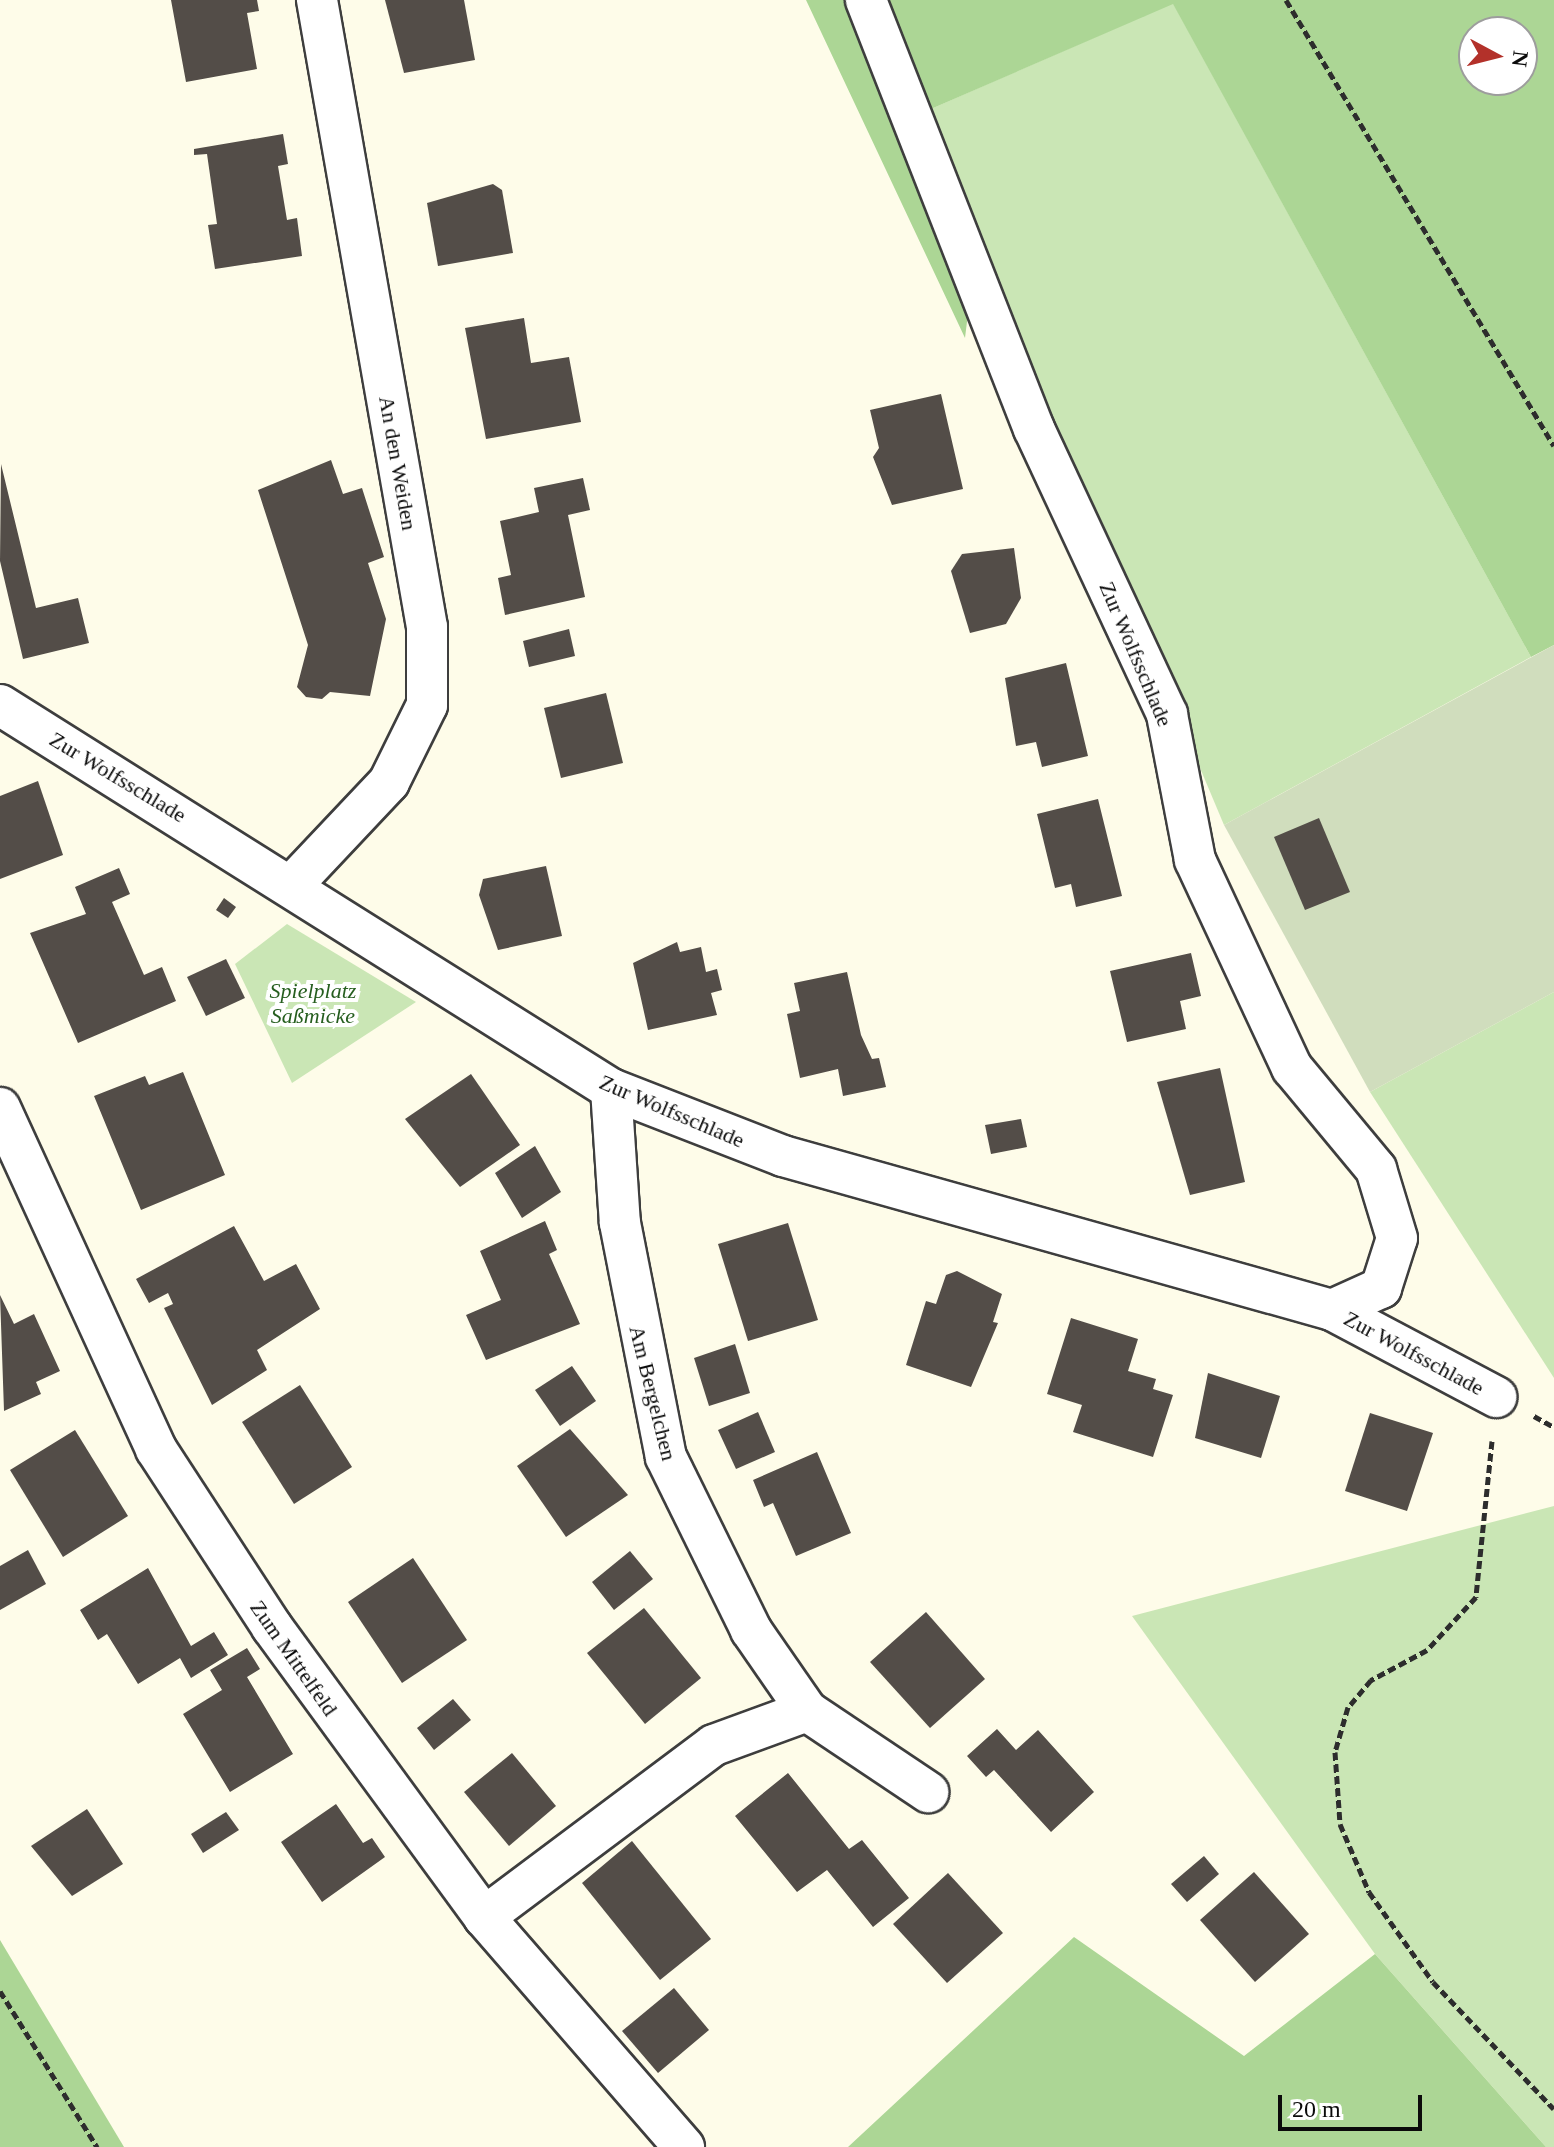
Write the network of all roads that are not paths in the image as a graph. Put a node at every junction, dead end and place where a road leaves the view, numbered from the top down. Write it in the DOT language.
graph roads {
  1 [pos="317,0"];
  2 [pos="866,0"];
  3 [pos="0,705"];
  4 [pos="293,884"];
  5 [pos="611,1089"];
  6 [pos="0,1108"];
  7 [pos="1332,1310"];
  8 [pos="1496,1397"];
  9 [pos="807,1711"];
  10 [pos="928,1792"];
  11 [pos="484,1917"];
  12 [pos="684,2147"];
  1 -- 4 [label="street, An den Weiden"];
  2 -- 7 [label="street, Zur Wolfsschlade"];
  3 -- 4 [label="street, Zur Wolfsschlade"];
  4 -- 5 [label="street, Zur Wolfsschlade"];
  5 -- 7 [label="street, Zur Wolfsschlade"];
  5 -- 9 [label="street, Am Bergelchen"];
  6 -- 11 [label="street, Zum Mittelfeld"];
  7 -- 8 [label="street, Zur Wolfsschlade"];
  9 -- 10 [label="street, Am Bergelchen"];
  9 -- 11 [label="street"];
  11 -- 12 [label="street, Zum Mittelfeld"];
}
